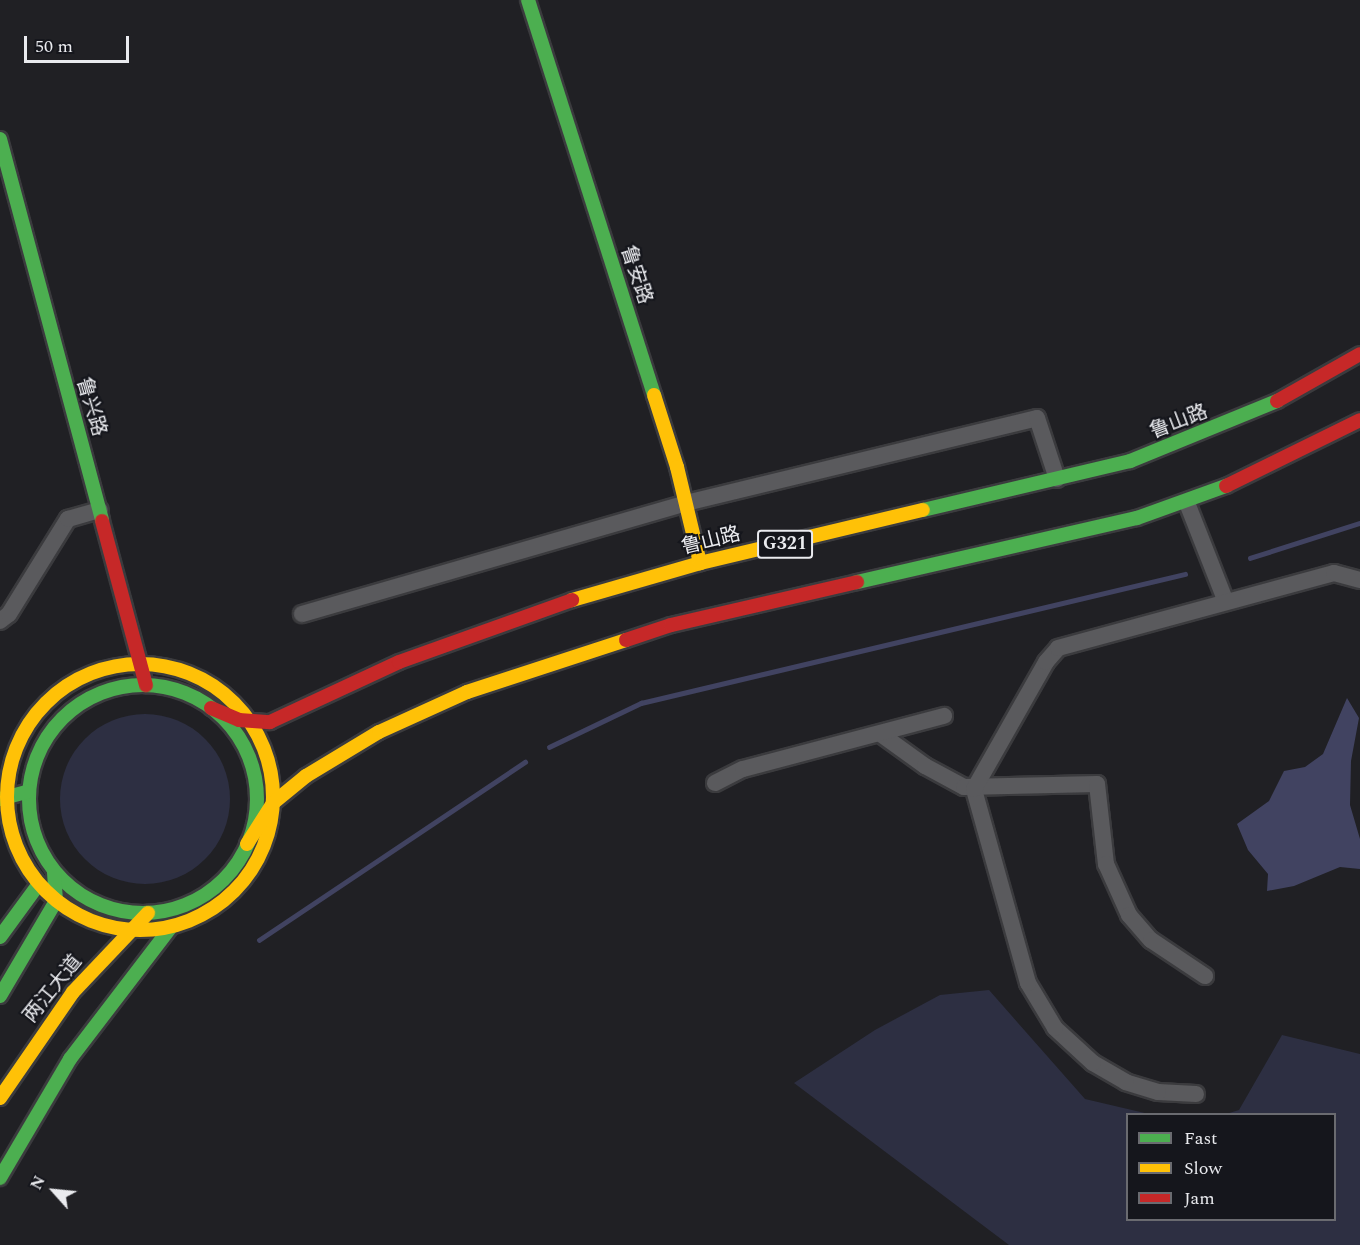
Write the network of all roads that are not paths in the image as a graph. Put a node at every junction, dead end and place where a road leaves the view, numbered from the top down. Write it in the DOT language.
graph roads {
  1 [pos="528,0"];
  2 [pos="0,139"];
  3 [pos="1360,354"];
  4 [pos="1360,420"];
  5 [pos="1057,479"];
  6 [pos="686,503"];
  7 [pos="1187,503"];
  8 [pos="100,510"];
  9 [pos="700,563"];
  10 [pos="1360,580"];
  11 [pos="1226,602"];
  12 [pos="302,614"];
  13 [pos="0,621"];
  14 [pos="141,663"];
  15 [pos="146,685"];
  16 [pos="211,708"];
  17 [pos="944,716"];
  18 [pos="250,722"];
  19 [pos="882,735"];
  20 [pos="715,783"];
  21 [pos="974,789"];
  22 [pos="29,791"];
  23 [pos="3,798"];
  24 [pos="273,803"];
  25 [pos="247,844"];
  26 [pos="54,871"];
  27 [pos="38,885"];
  28 [pos="56,901"];
  29 [pos="148,914"];
  30 [pos="171,927"];
  31 [pos="128,930"];
  32 [pos="0,937"];
  33 [pos="1205,976"];
  34 [pos="0,996"];
  35 [pos="1196,1094"];
  36 [pos="0,1098"];
  37 [pos="0,1178"];
  1 -- 6 [label="main road, 鲁安路"];
  2 -- 8 [label="main road, 鲁兴路"];
  3 -- 5 [label="main road, 鲁山路 / G321"];
  4 -- 7 [label="main road"];
  5 -- 6 [label="street"];
  5 -- 9 [label="main road, 鲁山路 / G321"];
  6 -- 9 [label="main road, 鲁安路"];
  6 -- 12 [label="street"];
  7 -- 11 [label="street"];
  7 -- 24 [label="main road"];
  8 -- 13 [label="street"];
  8 -- 14 [label="main road, 鲁兴路"];
  9 -- 18 [label="main road, 鲁山路 / G321"];
  10 -- 11 [label="street"];
  11 -- 21 [label="street"];
  14 -- 15 [label="main road, 鲁兴路"];
  14 -- 18 [label="main road"];
  14 -- 23 [label="main road"];
  15 -- 16 [label="main road"];
  15 -- 22 [label="main road"];
  16 -- 18 [label="main road, 鲁山路 / G321"];
  16 -- 25 [label="main road"];
  17 -- 19 [label="street"];
  18 -- 24 [label="main road"];
  19 -- 20 [label="street"];
  19 -- 21 [label="street"];
  21 -- 33 [label="street"];
  21 -- 35 [label="street"];
  22 -- 23 [label="main road"];
  22 -- 26 [label="main road"];
  23 -- 27 [label="main road"];
  24 -- 25 [label="main road"];
  24 -- 30 [label="main road"];
  25 -- 29 [label="main road"];
  26 -- 28 [label="main road"];
  26 -- 29 [label="main road"];
  27 -- 28 [label="main road"];
  27 -- 32 [label="main road"];
  28 -- 31 [label="main road"];
  28 -- 34 [label="main road, 两江大道"];
  29 -- 31 [label="main road, 两江大道"];
  30 -- 31 [label="main road"];
  30 -- 37 [label="main road"];
  31 -- 36 [label="main road, 两江大道"];
}
